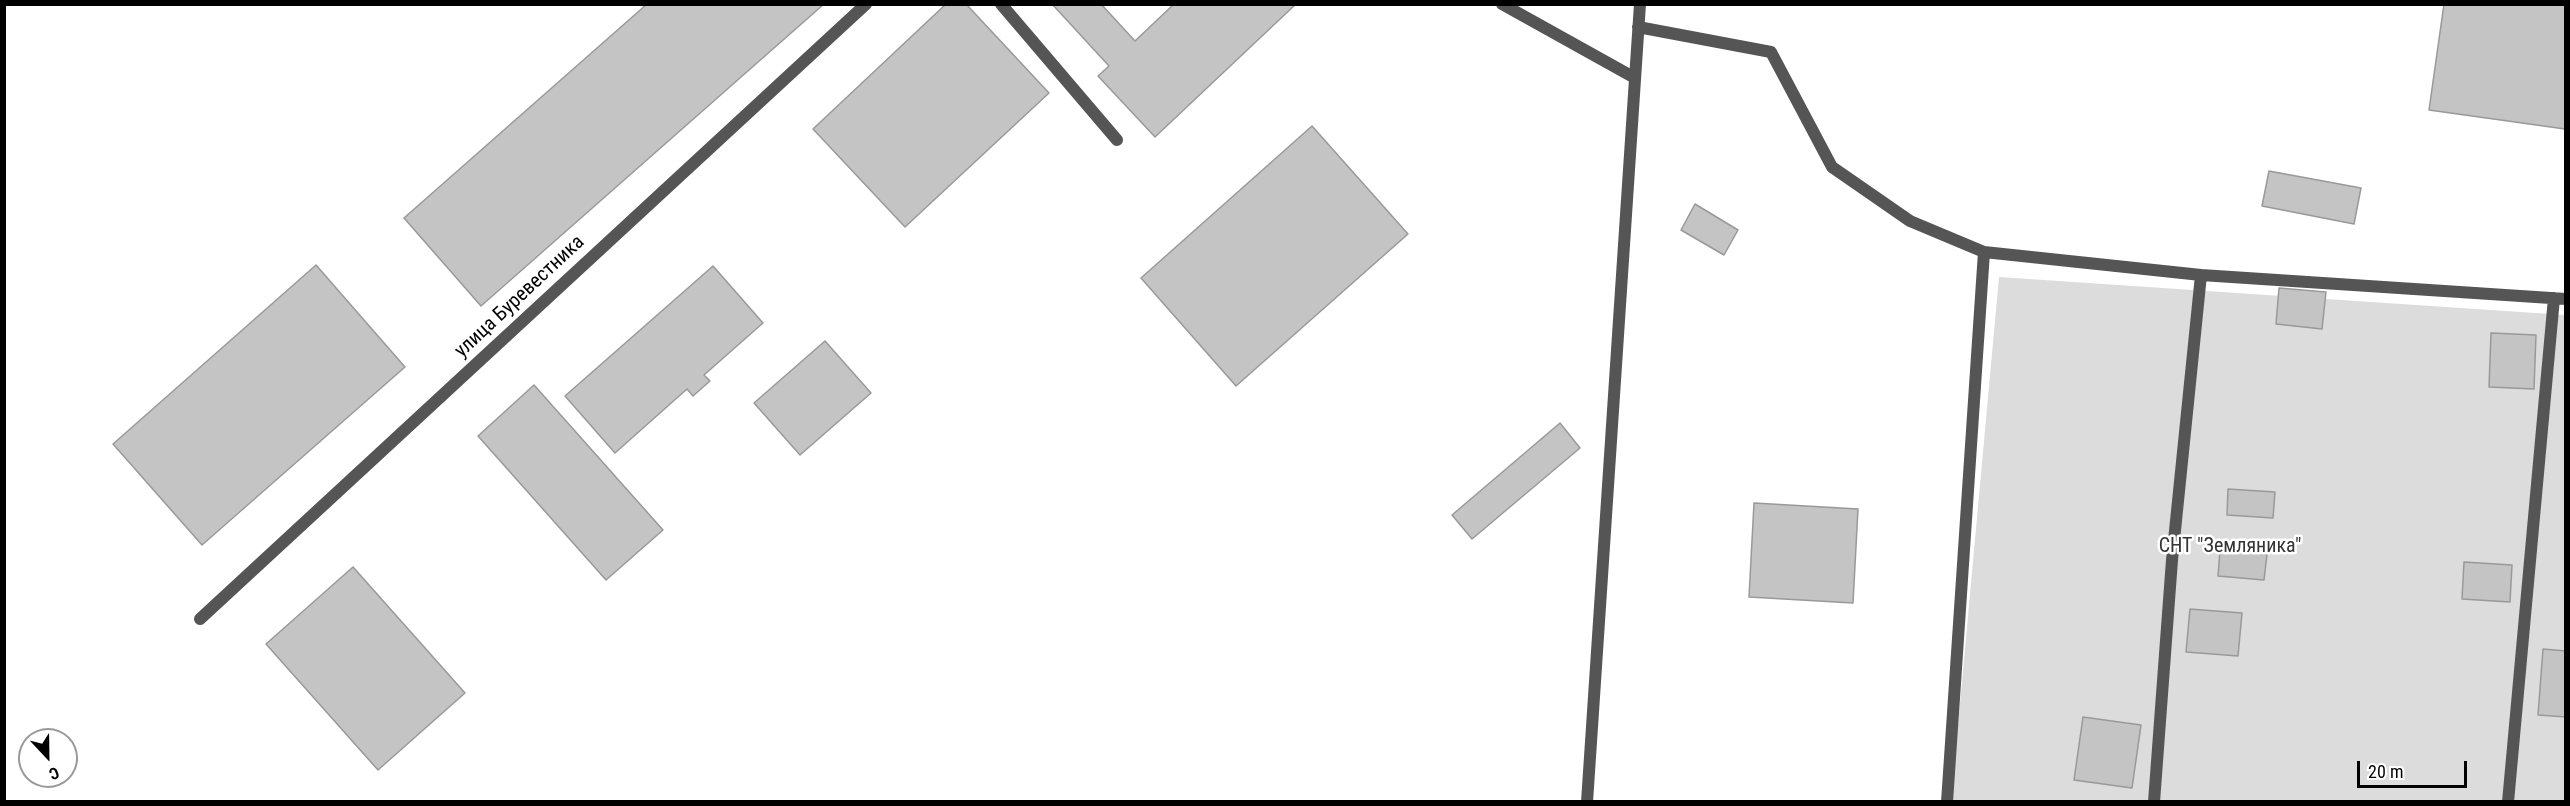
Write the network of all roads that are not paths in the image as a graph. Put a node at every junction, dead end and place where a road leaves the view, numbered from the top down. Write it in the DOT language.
graph roads {
  1 [pos="866,4"];
  2 [pos="1001,4"];
  3 [pos="1502,4"];
  4 [pos="1640,4"];
  5 [pos="1638,27"];
  6 [pos="1635,78"];
  7 [pos="1117,140"];
  8 [pos="1984,252"];
  9 [pos="2201,275"];
  10 [pos="2560,299"];
  11 [pos="200,619"];
  12 [pos="1587,801"];
  13 [pos="1947,801"];
  14 [pos="2154,801"];
  15 [pos="2508,801"];
  1 -- 11 [label="street, улица Буревестника"];
  2 -- 7 [label="street"];
  3 -- 6 [label="street"];
  4 -- 5 [label="street"];
  5 -- 6 [label="street"];
  5 -- 8 [label="street"];
  6 -- 12 [label="street"];
  8 -- 9 [label="street"];
  8 -- 13 [label="street"];
  9 -- 10 [label="street"];
  9 -- 14 [label="street"];
  10 -- 15 [label="street"];
}
